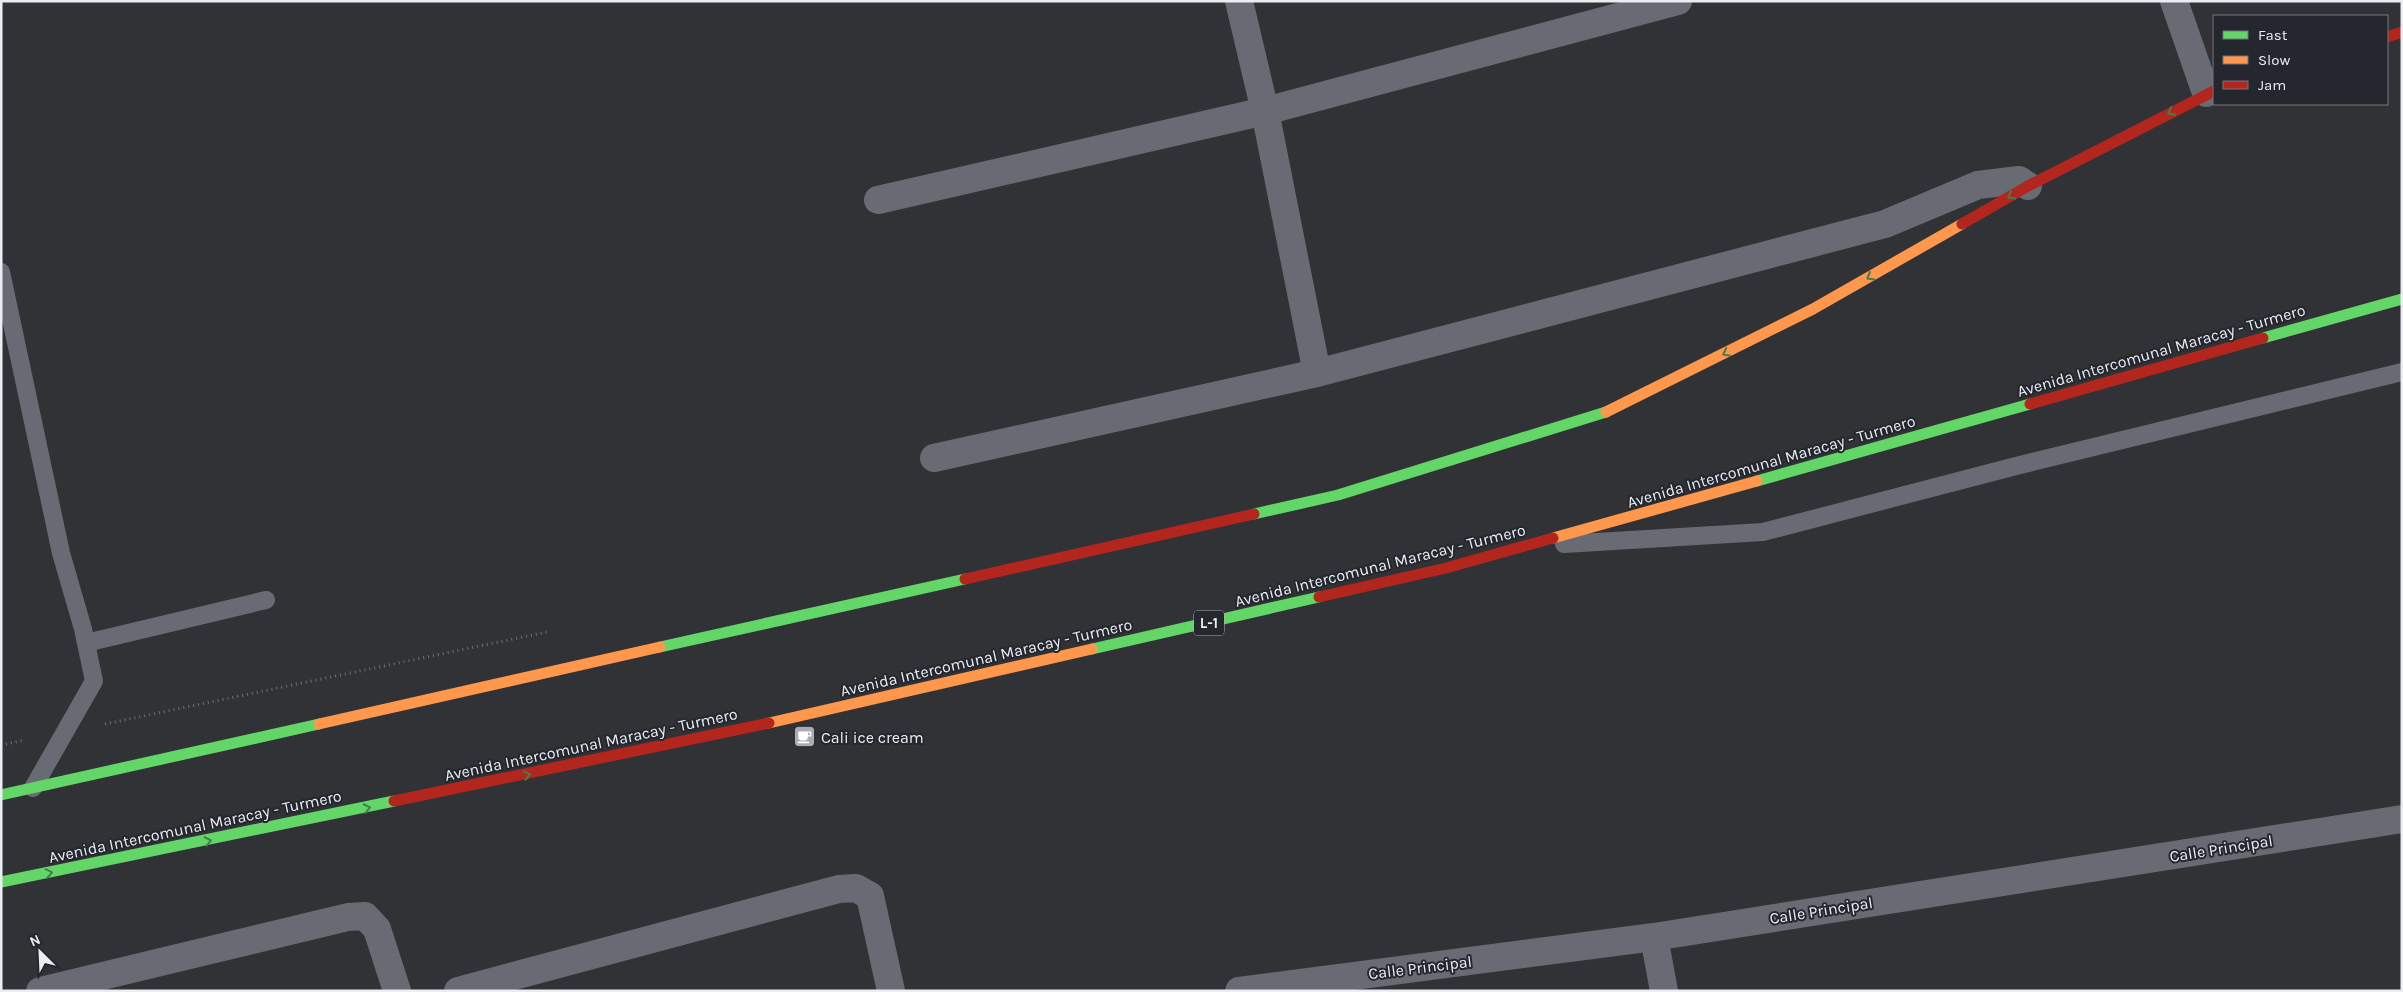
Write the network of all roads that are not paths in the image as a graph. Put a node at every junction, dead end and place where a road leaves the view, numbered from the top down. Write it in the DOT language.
graph roads {
  1 [pos="1239,1"];
  2 [pos="1678,1"];
  3 [pos="2174,1"];
  4 [pos="2402,32"];
  5 [pos="2388,37"];
  6 [pos="2210,92"];
  7 [pos="1265,111"];
  8 [pos="2028,186"];
  9 [pos="878,200"];
  10 [pos="1,272"];
  11 [pos="2402,299"];
  12 [pos="2402,372"];
  13 [pos="1317,373"];
  14 [pos="934,458"];
  15 [pos="1529,546"];
  16 [pos="266,600"];
  17 [pos="86,643"];
  18 [pos="33,788"];
  19 [pos="1,794"];
  20 [pos="2402,819"];
  21 [pos="1,882"];
  22 [pos="1654,937"];
  23 [pos="112,982"];
  24 [pos="40,991"];
  25 [pos="397,991"];
  26 [pos="458,991"];
  27 [pos="891,991"];
  28 [pos="1239,991"];
  29 [pos="1664,991"];
  1 -- 7 [label="street"];
  2 -- 7 [label="street"];
  3 -- 6 [label="street"];
  4 -- 5 [label="main road"];
  6 -- 8 [label="main road, one-way"];
  7 -- 9 [label="street"];
  7 -- 13 [label="street"];
  8 -- 13 [label="street"];
  8 -- 18 [label="main road, one-way"];
  10 -- 17 [label="lane"];
  11 -- 15 [label="main road, Avenida Intercomunal Maracay - Turmero / L-1"];
  12 -- 15 [label="lane"];
  13 -- 14 [label="street"];
  21 -- 15 [label="main road, Avenida Intercomunal Maracay - Turmero / L-1, one-way"];
  16 -- 17 [label="lane"];
  17 -- 18 [label="lane"];
  18 -- 19 [label="main road"];
  20 -- 22 [label="street, Calle Principal"];
  22 -- 28 [label="street, Calle Principal"];
  22 -- 29 [label="street"];
  23 -- 24 [label="street"];
  23 -- 25 [label="street"];
  26 -- 27 [label="street"];
}
